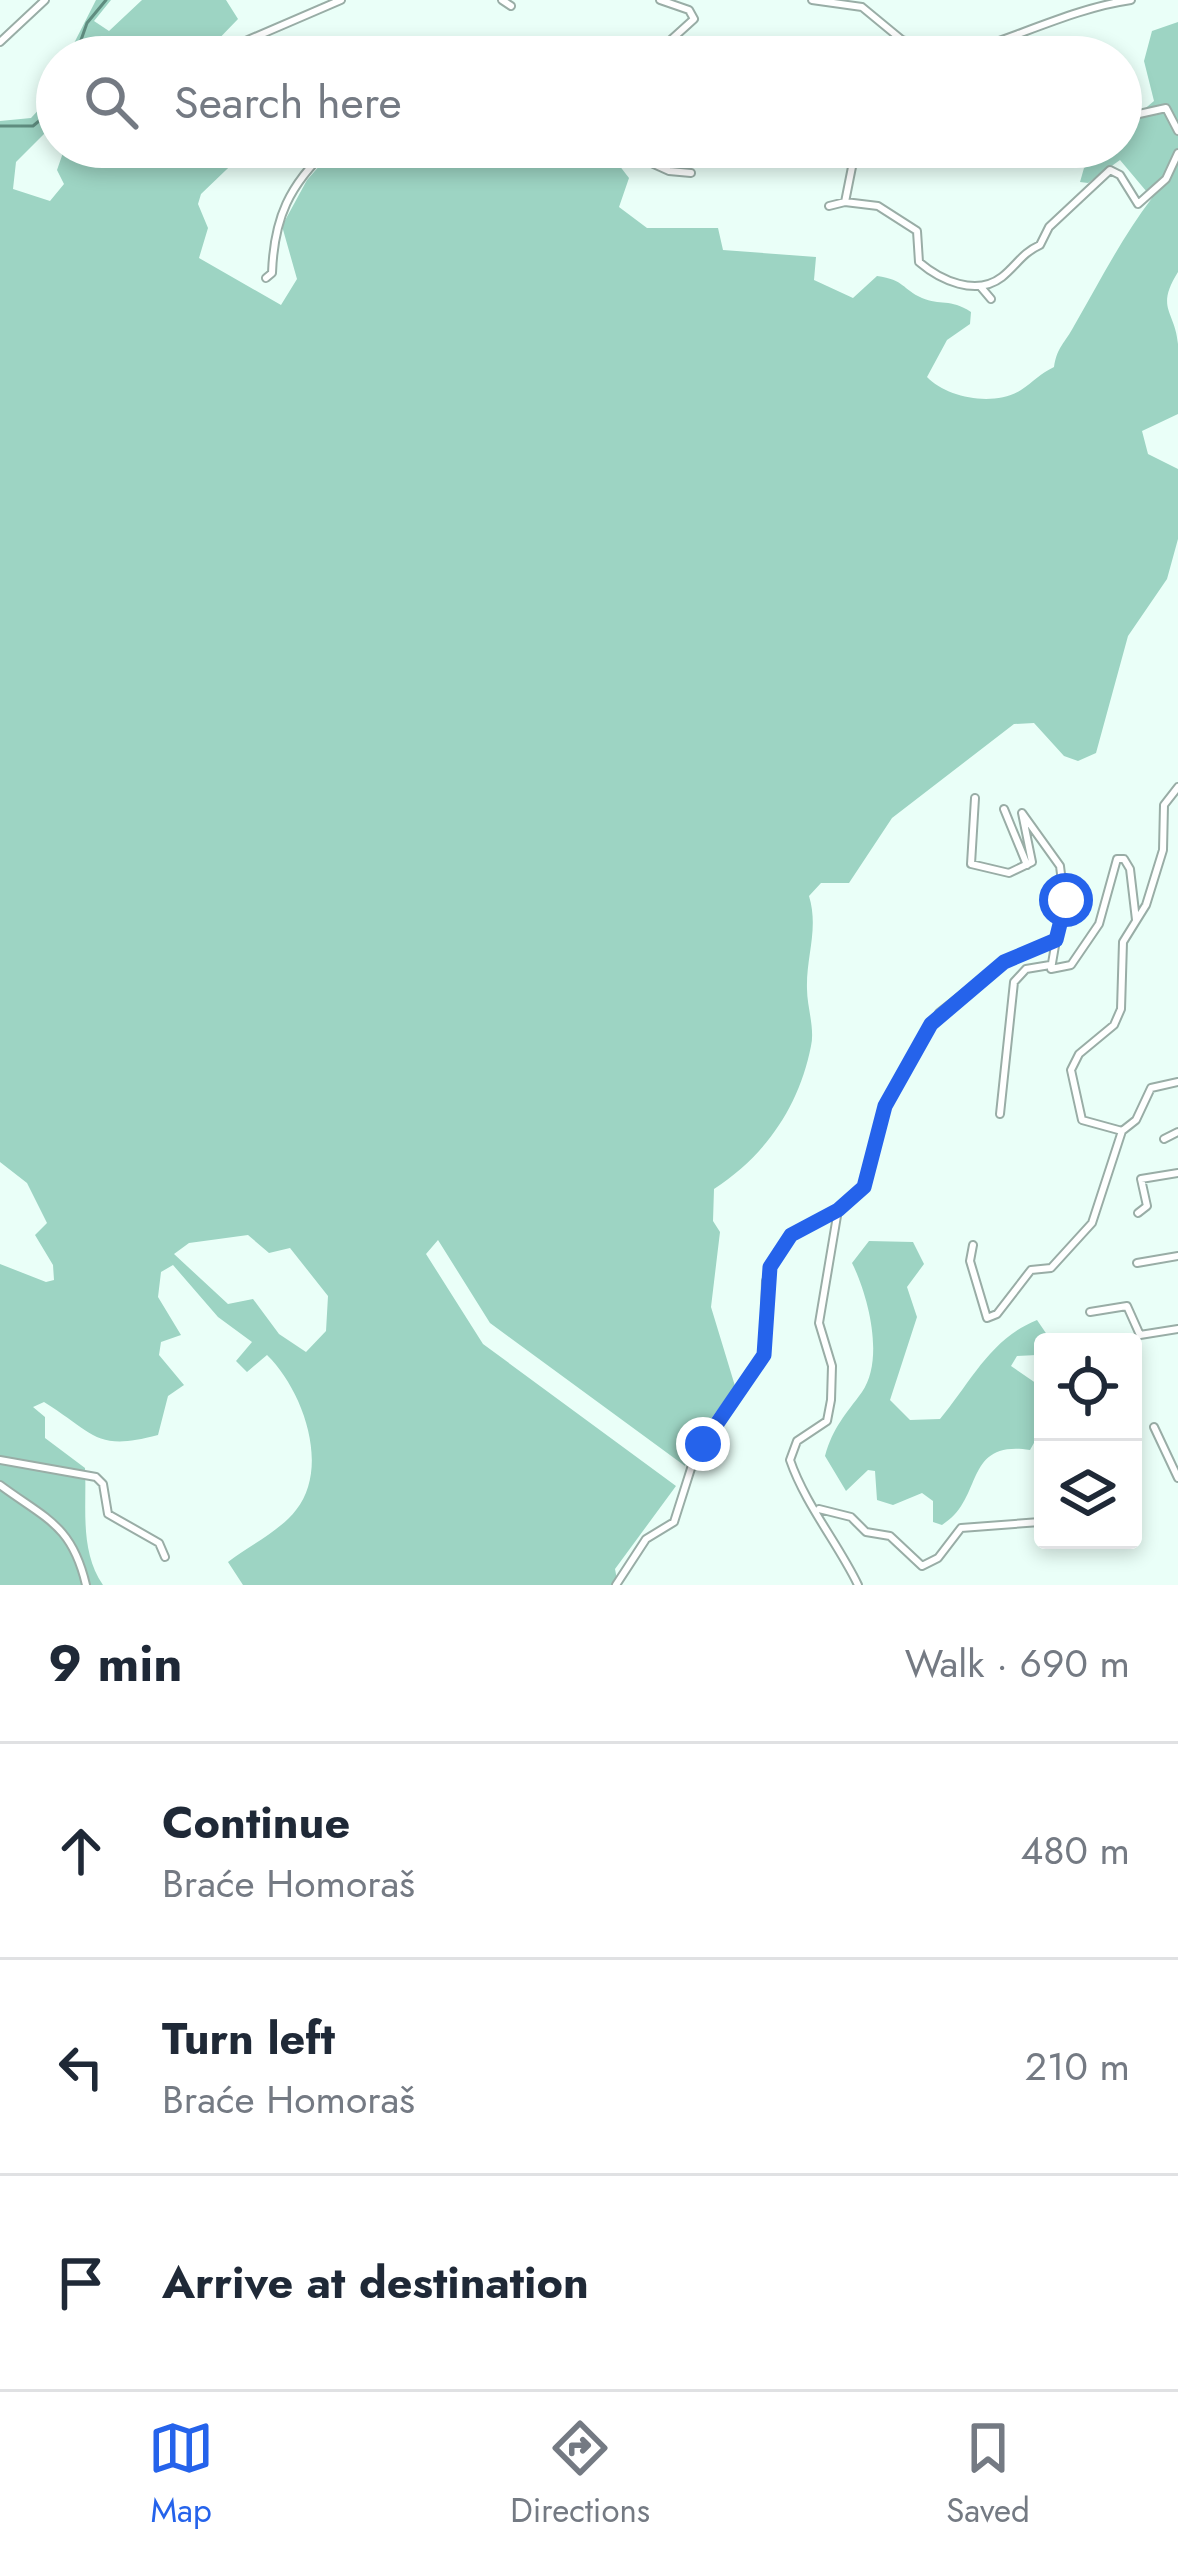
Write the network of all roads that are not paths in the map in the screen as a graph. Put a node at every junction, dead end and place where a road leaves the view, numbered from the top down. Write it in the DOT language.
graph roads {
  1 [pos="45,0"];
  2 [pos="340,0"];
  3 [pos="502,0"];
  4 [pos="686,0"];
  5 [pos="812,0"];
  6 [pos="1131,0"];
  7 [pos="664,2"];
  8 [pos="512,6"];
  9 [pos="257,36"];
  10 [pos="675,36"];
  11 [pos="897,36"];
  12 [pos="1022,36"];
  13 [pos="0,42"];
  14 [pos="1142,113"];
  15 [pos="1178,131"];
  16 [pos="1178,153"];
  17 [pos="311,168"];
  18 [pos="662,168"];
  19 [pos="852,168"];
  20 [pos="691,173"];
  21 [pos="845,202"];
  22 [pos="829,206"];
  23 [pos="266,278"];
  24 [pos="980,286"];
  25 [pos="991,299"];
  26 [pos="1178,787"];
  27 [pos="975,798"];
  28 [pos="1004,809"];
  29 [pos="1027,865"];
  30 [pos="1136,920"];
  31 [pos="1056,940"];
  32 [pos="1049,965"];
  33 [pos="1178,1082"];
  34 [pos="1000,1114"];
  35 [pos="1122,1131"];
  36 [pos="1178,1132"];
  37 [pos="1164,1139"];
  38 [pos="1178,1173"];
  39 [pos="838,1210"];
  40 [pos="1138,1213"];
  41 [pos="973,1245"];
  42 [pos="1178,1256"];
  43 [pos="1137,1263"];
  44 [pos="1090,1312"];
  45 [pos="1178,1329"];
  46 [pos="1154,1427"];
  47 [pos="0,1460"];
  48 [pos="1178,1478"];
  49 [pos="0,1485"];
  50 [pos="815,1508"];
  51 [pos="1034,1522"];
  52 [pos="165,1558"];
  53 [pos="86,1585"];
  54 [pos="616,1585"];
  55 [pos="858,1585"];
  1 -- 13 [label="street"];
  2 -- 9 [label="street"];
  3 -- 8 [label="street"];
  4 -- 7 [label="street"];
  5 -- 11 [label="street"];
  6 -- 12 [label="street"];
  7 -- 10 [label="street"];
  14 -- 15 [label="street"];
  16 -- 24 [label="street"];
  17 -- 23 [label="street"];
  18 -- 20 [label="street"];
  19 -- 21 [label="street"];
  21 -- 22 [label="street"];
  21 -- 24 [label="street"];
  24 -- 25 [label="street"];
  26 -- 30 [label="street"];
  27 -- 29 [label="street"];
  28 -- 29 [label="street"];
  29 -- 31 [label="street"];
  30 -- 32 [label="street"];
  30 -- 35 [label="street"];
  31 -- 32 [label="street"];
  31 -- 39 [label="street"];
  32 -- 34 [label="street"];
  33 -- 35 [label="street"];
  35 -- 41 [label="street"];
  36 -- 37 [label="street"];
  38 -- 40 [label="street"];
  39 -- 50 [label="street"];
  39 -- 54 [label="street"];
  42 -- 43 [label="street"];
  44 -- 45 [label="street"];
  46 -- 48 [label="street"];
  47 -- 52 [label="street"];
  49 -- 53 [label="street"];
  50 -- 51 [label="street"];
  50 -- 55 [label="street"];
}
